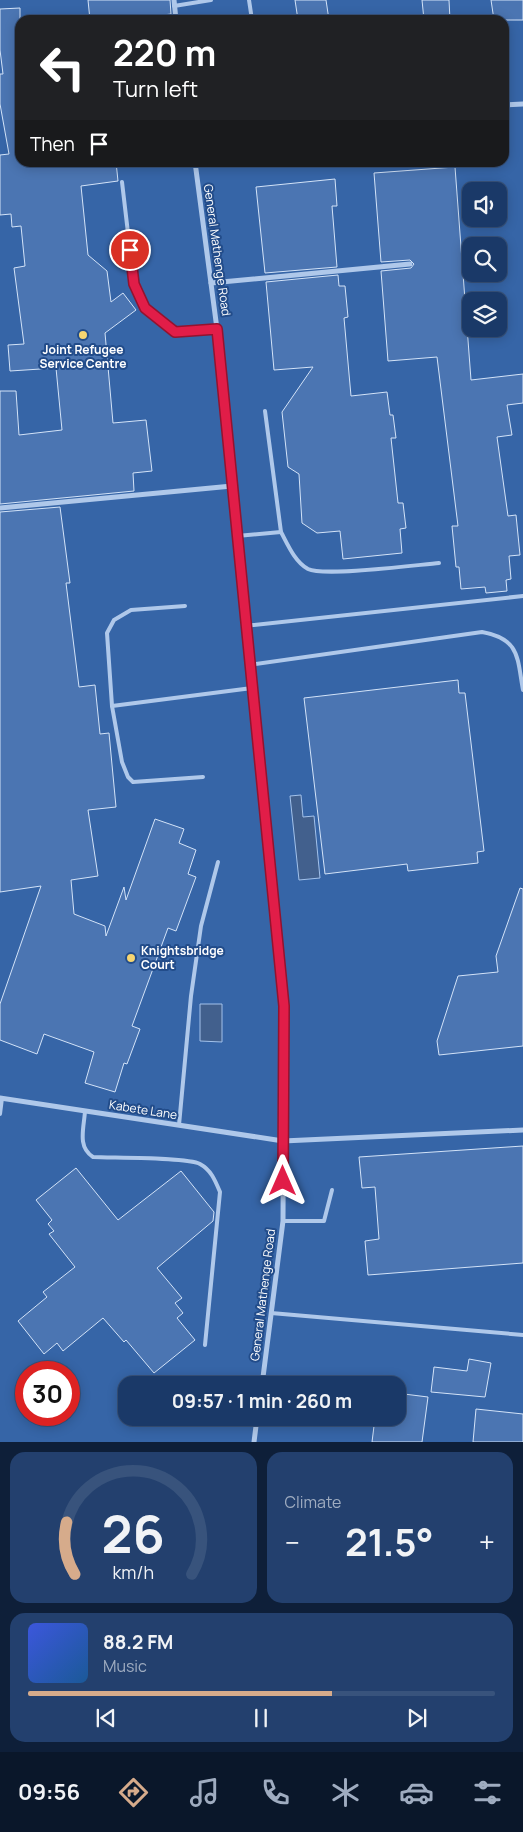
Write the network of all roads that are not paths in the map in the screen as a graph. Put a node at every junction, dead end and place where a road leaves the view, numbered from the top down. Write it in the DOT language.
graph roads {
  1 [pos="211,0"];
  2 [pos="250,0"];
  3 [pos="174,3"];
  4 [pos="252,15"];
  5 [pos="523,104"];
  6 [pos="509,105"];
  7 [pos="196,167"];
  8 [pos="122,182"];
  9 [pos="410,264"];
  10 [pos="211,283"];
  11 [pos="217,329"];
  12 [pos="265,411"];
  13 [pos="232,486"];
  14 [pos="0,508"];
  15 [pos="281,532"];
  16 [pos="237,536"];
  17 [pos="439,563"];
  18 [pos="523,596"];
  19 [pos="185,606"];
  20 [pos="246,626"];
  21 [pos="250,665"];
  22 [pos="252,688"];
  23 [pos="523,690"];
  24 [pos="112,706"];
  25 [pos="203,777"];
  26 [pos="218,862"];
  27 [pos="1,1098"];
  28 [pos="85,1111"];
  29 [pos="0,1114"];
  30 [pos="179,1125"];
  31 [pos="523,1130"];
  32 [pos="283,1142"];
  33 [pos="332,1190"];
  34 [pos="282,1221"];
  35 [pos="271,1314"];
  36 [pos="523,1335"];
  37 [pos="205,1345"];
  38 [pos="263,1376"];
  39 [pos="256,1426"];
  40 [pos="254,1442"];
  1 -- 3 [label="lane"];
  2 -- 4 [label="lane"];
  5 -- 6 [label="street"];
  7 -- 10 [label="street, General Mathenge Road"];
  8 -- 11 [label="lane"];
  9 -- 10 [label="street"];
  10 -- 11 [label="street, General Mathenge Road"];
  11 -- 13 [label="street, General Mathenge Road"];
  12 -- 15 [label="lane"];
  13 -- 14 [label="street"];
  13 -- 16 [label="street, General Mathenge Road"];
  15 -- 16 [label="lane"];
  15 -- 17 [label="lane"];
  16 -- 20 [label="street, General Mathenge Road"];
  18 -- 20 [label="lane"];
  19 -- 24 [label="lane"];
  20 -- 21 [label="street, General Mathenge Road"];
  21 -- 22 [label="street, General Mathenge Road"];
  21 -- 23 [label="lane"];
  22 -- 24 [label="lane"];
  22 -- 32 [label="street, General Mathenge Road"];
  24 -- 25 [label="lane"];
  26 -- 30 [label="lane"];
  27 -- 28 [label="street, Kabete Lane"];
  27 -- 29 [label="lane"];
  28 -- 30 [label="street, Kabete Lane"];
  28 -- 37 [label="lane"];
  30 -- 32 [label="street, Kabete Lane"];
  31 -- 32 [label="street, Kabete Lane"];
  32 -- 34 [label="street, General Mathenge Road"];
  33 -- 34 [label="lane"];
  34 -- 35 [label="street, General Mathenge Road"];
  35 -- 36 [label="lane"];
  35 -- 38 [label="street, General Mathenge Road"];
  39 -- 40 [label="street"];
}
